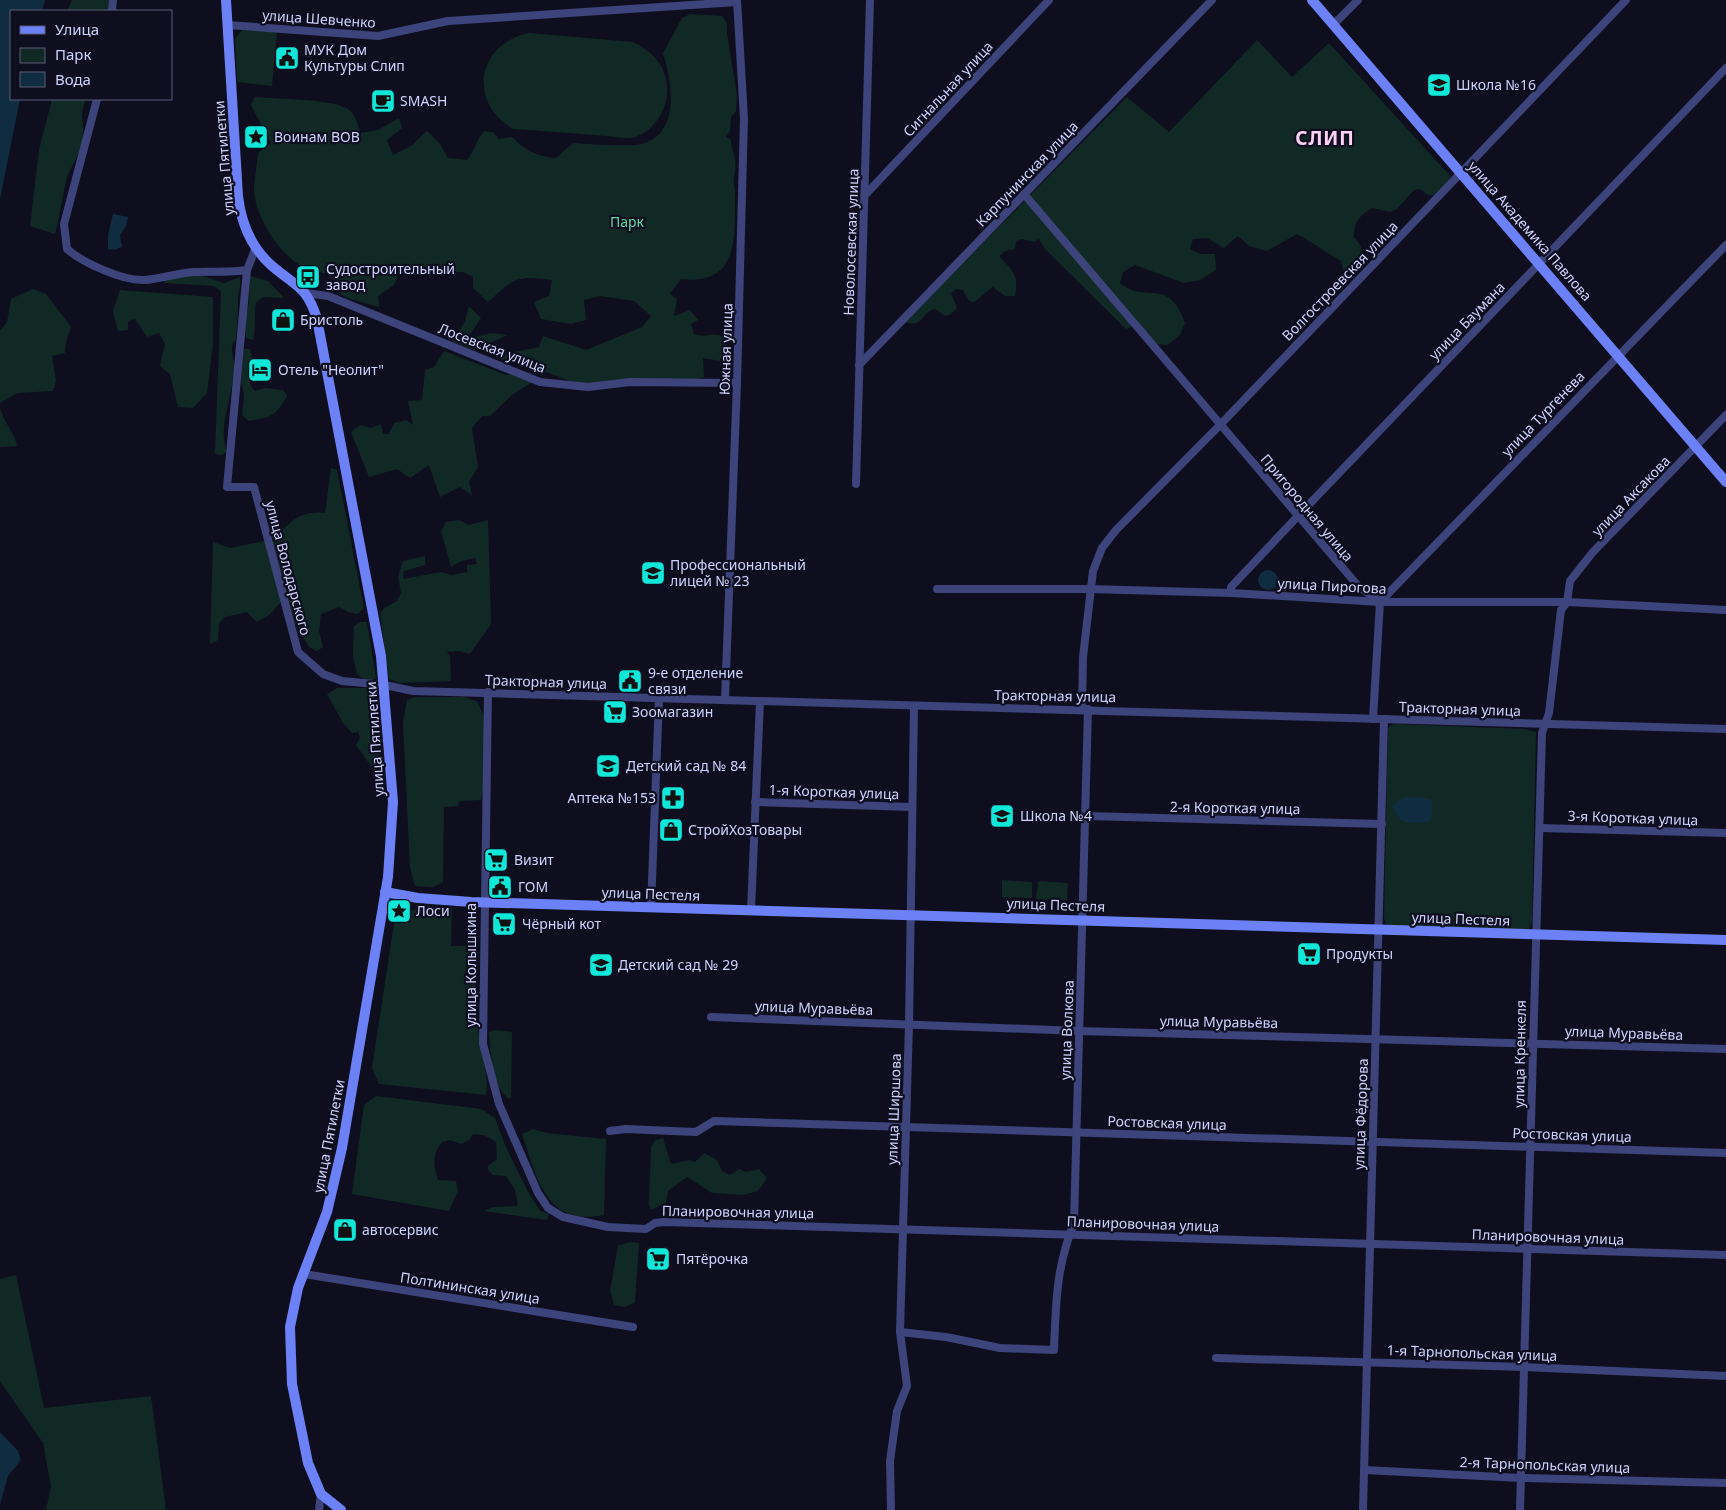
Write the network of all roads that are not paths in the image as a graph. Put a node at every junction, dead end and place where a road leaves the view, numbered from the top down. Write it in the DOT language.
graph roads {
  1 [pos="226,0"];
  2 [pos="876,0"];
  3 [pos="1049,0"];
  4 [pos="1212,0"];
  5 [pos="1312,0"];
  6 [pos="1358,0"];
  7 [pos="1626,0"];
  8 [pos="737,1"];
  9 [pos="870,3"];
  10 [pos="228,25"];
  11 [pos="1333,25"];
  12 [pos="1726,68"];
  13 [pos="96,100"];
  14 [pos="1461,172"];
  15 [pos="1024,194"];
  16 [pos="865,195"];
  17 [pos="1726,245"];
  18 [pos="256,248"];
  19 [pos="1539,263"];
  20 [pos="247,270"];
  21 [pos="306,293"];
  22 [pos="1618,354"];
  23 [pos="859,365"];
  24 [pos="737,383"];
  25 [pos="1726,415"];
  26 [pos="1220,425"];
  27 [pos="1696,447"];
  28 [pos="1726,482"];
  29 [pos="856,484"];
  30 [pos="1298,516"];
  31 [pos="937,589"];
  32 [pos="1090,589"];
  33 [pos="1231,593"];
  34 [pos="1380,602"];
  35 [pos="1567,602"];
  36 [pos="1726,610"];
  37 [pos="385,685"];
  38 [pos="488,692"];
  39 [pos="659,698"];
  40 [pos="725,699"];
  41 [pos="760,701"];
  42 [pos="914,706"];
  43 [pos="1085,709"];
  44 [pos="1373,719"];
  45 [pos="1384,719"];
  46 [pos="1545,723"];
  47 [pos="1726,729"];
  48 [pos="755,802"];
  49 [pos="912,807"];
  50 [pos="1087,816"];
  51 [pos="1382,824"];
  52 [pos="1540,828"];
  53 [pos="1726,832"];
  54 [pos="386,892"];
  55 [pos="484,902"];
  56 [pos="651,907"];
  57 [pos="751,910"];
  58 [pos="912,914"];
  59 [pos="1083,920"];
  60 [pos="1379,930"];
  61 [pos="1536,935"];
  62 [pos="1726,940"];
  63 [pos="711,1017"];
  64 [pos="909,1024"];
  65 [pos="1079,1032"];
  66 [pos="1376,1038"];
  67 [pos="1532,1042"];
  68 [pos="1726,1049"];
  69 [pos="907,1127"];
  70 [pos="610,1131"];
  71 [pos="1076,1133"];
  72 [pos="1373,1142"];
  73 [pos="1531,1146"];
  74 [pos="1726,1153"];
  75 [pos="563,1217"];
  76 [pos="903,1229"];
  77 [pos="1070,1234"];
  78 [pos="1370,1244"];
  79 [pos="1528,1248"];
  80 [pos="1726,1255"];
  81 [pos="304,1274"];
  82 [pos="633,1327"];
  83 [pos="900,1332"];
  84 [pos="1216,1358"];
  85 [pos="1367,1362"];
  86 [pos="1524,1367"];
  87 [pos="1726,1376"];
  88 [pos="1364,1470"];
  89 [pos="1521,1478"];
  90 [pos="1726,1483"];
  91 [pos="321,1494"];
  92 [pos="319,1510"];
  93 [pos="340,1510"];
  94 [pos="891,1510"];
  95 [pos="1363,1510"];
  96 [pos="1520,1510"];
  1 -- 10 [label="street, улица Пятилетки"];
  2 -- 9 [label="street"];
  3 -- 16 [label="street, Сигнальная улица"];
  4 -- 15 [label="street, Карпунинская улица"];
  5 -- 11 [label="street, улица Академика Павлова"];
  6 -- 11 [label="street"];
  7 -- 14 [label="street, Волгостроевская улица"];
  8 -- 10 [label="street, улица Шевченко"];
  8 -- 24 [label="street, Южная улица"];
  9 -- 16 [label="street, Новолосевская улица"];
  10 -- 18 [label="street, улица Пятилетки"];
  11 -- 14 [label="street, улица Академика Павлова"];
  12 -- 19 [label="street, улица Баумана"];
  13 -- 20 [label="street"];
  14 -- 19 [label="street, улица Академика Павлова"];
  14 -- 26 [label="street, Волгостроевская улица"];
  15 -- 23 [label="street, Карпунинская улица"];
  15 -- 26 [label="street, Пригородная улица"];
  16 -- 23 [label="street, Новолосевская улица"];
  17 -- 22 [label="street, улица Тургенева"];
  18 -- 20 [label="street"];
  18 -- 21 [label="street, улица Пятилетки"];
  19 -- 22 [label="street, улица Академика Павлова"];
  19 -- 30 [label="street, улица Баумана"];
  20 -- 37 [label="street, улица Володарского"];
  21 -- 24 [label="street, Лосевская улица"];
  21 -- 37 [label="street, улица Пятилетки"];
  22 -- 27 [label="street, улица Академика Павлова"];
  22 -- 34 [label="street, улица Тургенева"];
  23 -- 29 [label="street, Новолосевская улица"];
  24 -- 40 [label="street, Южная улица"];
  25 -- 27 [label="street, улица Аксакова"];
  26 -- 30 [label="street, Пригородная улица"];
  26 -- 32 [label="street, Волгостроевская улица"];
  27 -- 28 [label="street, улица Академика Павлова"];
  27 -- 35 [label="street, улица Аксакова"];
  30 -- 33 [label="street, улица Баумана"];
  30 -- 34 [label="street, Пригородная улица"];
  31 -- 32 [label="street, улица Пирогова"];
  32 -- 33 [label="street, улица Пирогова"];
  32 -- 43 [label="street, улица Волкова"];
  33 -- 34 [label="street, улица Пирогова"];
  34 -- 35 [label="street, улица Пирогова"];
  34 -- 44 [label="street"];
  35 -- 36 [label="street, улица Пирогова"];
  35 -- 46 [label="street, улица Кренкеля"];
  37 -- 38 [label="street, Тракторная улица"];
  37 -- 54 [label="street, улица Пятилетки"];
  38 -- 39 [label="street, Тракторная улица"];
  38 -- 55 [label="street, улица Колышкина"];
  39 -- 40 [label="street, Тракторная улица"];
  39 -- 56 [label="street"];
  40 -- 41 [label="street, Тракторная улица"];
  41 -- 42 [label="street, Тракторная улица"];
  41 -- 48 [label="street"];
  42 -- 43 [label="street, Тракторная улица"];
  42 -- 49 [label="street, улица Ширшова"];
  43 -- 44 [label="street, Тракторная улица"];
  43 -- 50 [label="street, улица Волкова"];
  44 -- 45 [label="street, Тракторная улица"];
  45 -- 46 [label="street, Тракторная улица"];
  45 -- 51 [label="street, улица Фёдорова"];
  46 -- 47 [label="street, Тракторная улица"];
  46 -- 52 [label="street, улица Кренкеля"];
  48 -- 49 [label="street, 1-я Короткая улица"];
  48 -- 57 [label="street"];
  49 -- 58 [label="street, улица Ширшова"];
  50 -- 51 [label="street, 2-я Короткая улица"];
  50 -- 59 [label="street, улица Волкова"];
  51 -- 60 [label="street, улица Фёдорова"];
  52 -- 53 [label="street, 3-я Короткая улица"];
  52 -- 61 [label="street, улица Кренкеля"];
  54 -- 55 [label="street, улица Пестеля"];
  54 -- 81 [label="street, улица Пятилетки"];
  55 -- 56 [label="street, улица Пестеля"];
  55 -- 75 [label="street, улица Колышкина"];
  56 -- 57 [label="street, улица Пестеля"];
  57 -- 58 [label="street, улица Пестеля"];
  58 -- 59 [label="street, улица Пестеля"];
  58 -- 64 [label="street, улица Ширшова"];
  59 -- 60 [label="street, улица Пестеля"];
  59 -- 65 [label="street, улица Волкова"];
  60 -- 61 [label="street, улица Пестеля"];
  60 -- 66 [label="street, улица Фёдорова"];
  61 -- 62 [label="street, улица Пестеля"];
  61 -- 67 [label="street, улица Кренкеля"];
  63 -- 64 [label="street, улица Муравьёва"];
  64 -- 65 [label="street, улица Муравьёва"];
  64 -- 69 [label="street, улица Ширшова"];
  65 -- 66 [label="street, улица Муравьёва"];
  65 -- 71 [label="street, улица Волкова"];
  66 -- 67 [label="street, улица Муравьёва"];
  66 -- 72 [label="street, улица Фёдорова"];
  67 -- 68 [label="street, улица Муравьёва"];
  67 -- 73 [label="street, улица Кренкеля"];
  69 -- 70 [label="street, Ростовская улица"];
  69 -- 71 [label="street, Ростовская улица"];
  69 -- 76 [label="street, улица Ширшова"];
  71 -- 72 [label="street, Ростовская улица"];
  71 -- 77 [label="street, улица Волкова"];
  72 -- 73 [label="street, Ростовская улица"];
  72 -- 78 [label="street, улица Фёдорова"];
  73 -- 74 [label="street, Ростовская улица"];
  73 -- 79 [label="street, улица Кренкеля"];
  75 -- 76 [label="street, Планировочная улица"];
  76 -- 77 [label="street, Планировочная улица"];
  76 -- 83 [label="street, улица Ширшова"];
  77 -- 78 [label="street, Планировочная улица"];
  77 -- 83 [label="street, улица Волкова"];
  78 -- 79 [label="street, Планировочная улица"];
  78 -- 85 [label="street, улица Фёдорова"];
  79 -- 80 [label="street, Планировочная улица"];
  79 -- 86 [label="street, улица Кренкеля"];
  81 -- 82 [label="street, Полтининская улица"];
  81 -- 91 [label="street, улица Пятилетки"];
  83 -- 94 [label="street, улица Ширшова"];
  84 -- 85 [label="street, 1-я Тарнопольская улица"];
  85 -- 86 [label="street, 1-я Тарнопольская улица"];
  85 -- 88 [label="street, улица Фёдорова"];
  86 -- 87 [label="street, 1-я Тарнопольская улица"];
  86 -- 89 [label="street, улица Кренкеля"];
  88 -- 89 [label="street, 2-я Тарнопольская улица"];
  88 -- 95 [label="street, улица Фёдорова"];
  89 -- 90 [label="street, 2-я Тарнопольская улица"];
  89 -- 96 [label="street, улица Кренкеля"];
  91 -- 92 [label="street"];
  91 -- 93 [label="street"];
}
